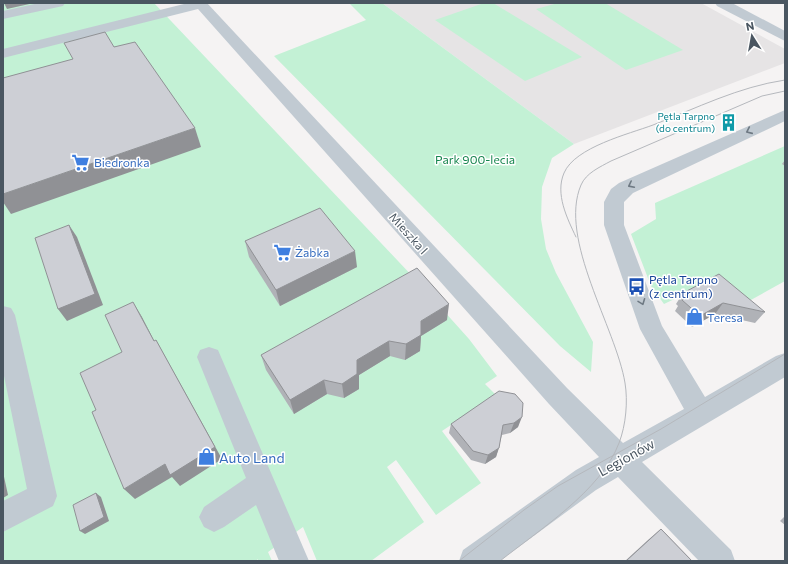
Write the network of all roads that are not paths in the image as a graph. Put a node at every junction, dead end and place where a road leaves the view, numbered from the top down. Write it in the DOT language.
graph roads {
  1 [pos="58,3"];
  2 [pos="169,3"];
  3 [pos="200,3"];
  4 [pos="722,3"];
  5 [pos="138,6"];
  6 [pos="3,15"];
  7 [pos="785,37"];
  8 [pos="3,54"];
  9 [pos="785,115"];
  10 [pos="3,315"];
  11 [pos="209,357"];
  12 [pos="785,364"];
  13 [pos="700,414"];
  14 [pos="621,460"];
  15 [pos="262,484"];
  16 [pos="3,517"];
  17 [pos="214,517"];
  18 [pos="294,561"];
  19 [pos="474,561"];
  20 [pos="720,561"];
  1 -- 6 [label="street"];
  2 -- 5 [label="street"];
  3 -- 8 [label="street"];
  3 -- 14 [label="street, Mieszka I"];
  4 -- 7 [label="street"];
  9 -- 13 [label="street, one-way"];
  10 -- 16 [label="street"];
  11 -- 15 [label="street"];
  12 -- 13 [label="street, Legionów"];
  13 -- 14 [label="street, Legionów"];
  14 -- 19 [label="street, Legionów"];
  14 -- 20 [label="street, Mieszka I"];
  15 -- 17 [label="street"];
  15 -- 18 [label="street"];
}
